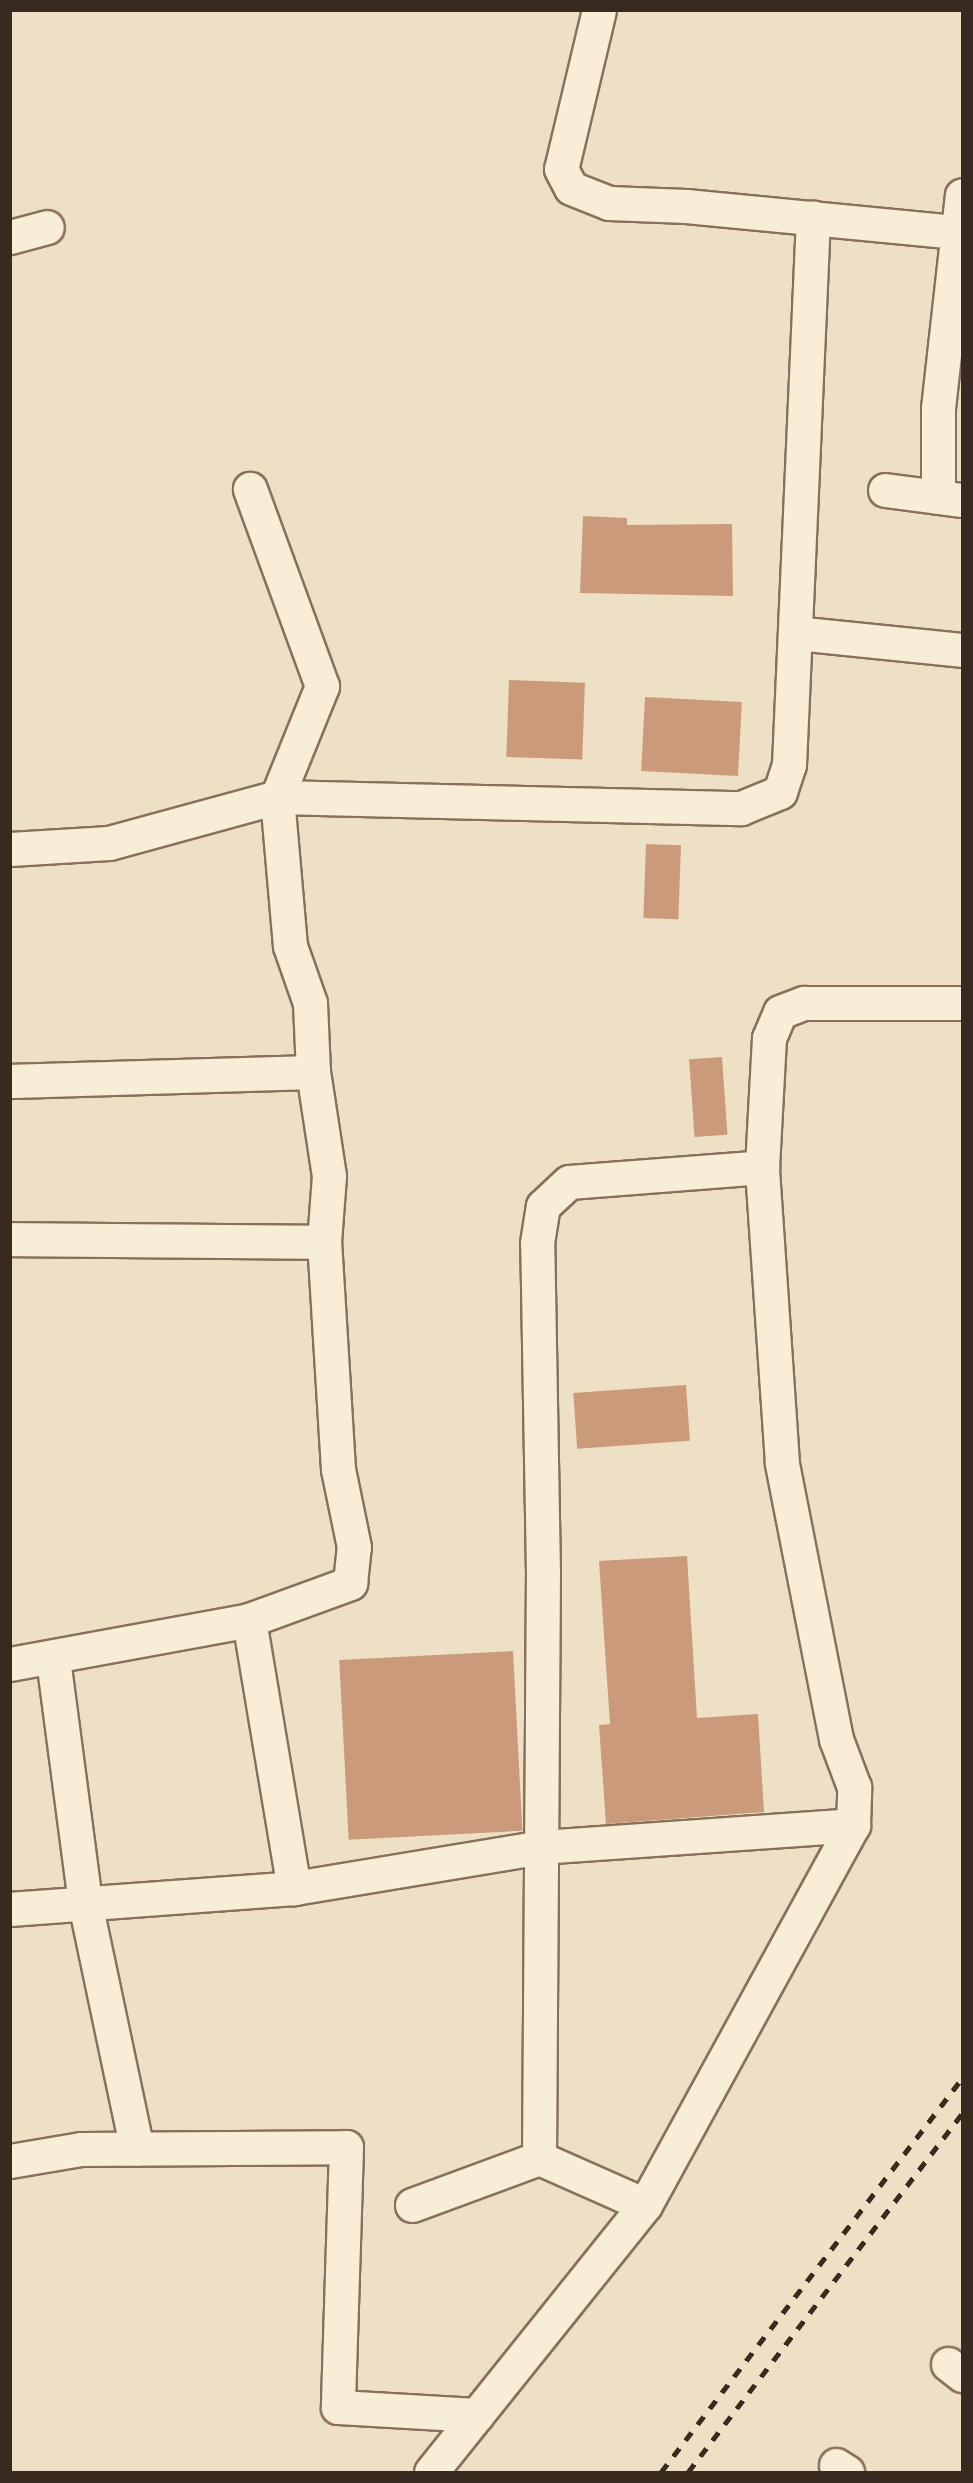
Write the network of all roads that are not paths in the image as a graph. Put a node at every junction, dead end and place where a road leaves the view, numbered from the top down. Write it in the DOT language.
graph roads {
  1 [pos="599,10"];
  2 [pos="963,195"];
  3 [pos="813,218"];
  4 [pos="46,227"];
  5 [pos="955,232"];
  6 [pos="10,237"];
  7 [pos="250,489"];
  8 [pos="885,490"];
  9 [pos="950,498"];
  10 [pos="796,633"];
  11 [pos="963,650"];
  12 [pos="277,797"];
  13 [pos="10,849"];
  14 [pos="963,1003"];
  15 [pos="313,1072"];
  16 [pos="10,1081"];
  17 [pos="762,1167"];
  18 [pos="10,1239"];
  19 [pos="324,1242"];
  20 [pos="249,1620"];
  21 [pos="53,1659"];
  22 [pos="10,1664"];
  23 [pos="853,1825"];
  24 [pos="541,1847"];
  25 [pos="294,1888"];
  26 [pos="85,1903"];
  27 [pos="10,1909"];
  28 [pos="137,2149"];
  29 [pos="539,2158"];
  30 [pos="10,2161"];
  31 [pos="412,2205"];
  32 [pos="645,2205"];
  33 [pos="477,2415"];
  34 [pos="431,2472"];
  1 -- 3 [label="street"];
  2 -- 5 [label="street"];
  3 -- 5 [label="street"];
  3 -- 10 [label="street"];
  4 -- 6 [label="street"];
  5 -- 9 [label="street"];
  7 -- 12 [label="street"];
  8 -- 9 [label="street"];
  10 -- 11 [label="street"];
  10 -- 12 [label="street"];
  12 -- 13 [label="street"];
  12 -- 15 [label="street"];
  14 -- 17 [label="street"];
  15 -- 16 [label="street"];
  15 -- 19 [label="street"];
  17 -- 23 [label="street"];
  17 -- 24 [label="street"];
  18 -- 19 [label="street"];
  19 -- 20 [label="street"];
  20 -- 21 [label="street"];
  20 -- 25 [label="street"];
  21 -- 22 [label="street"];
  21 -- 26 [label="street"];
  23 -- 24 [label="street"];
  23 -- 32 [label="street"];
  24 -- 25 [label="street"];
  24 -- 29 [label="street"];
  25 -- 26 [label="street"];
  26 -- 27 [label="street"];
  26 -- 28 [label="street"];
  28 -- 30 [label="street"];
  28 -- 33 [label="street"];
  29 -- 31 [label="street"];
  29 -- 32 [label="street"];
  32 -- 33 [label="street"];
  33 -- 34 [label="street"];
}
